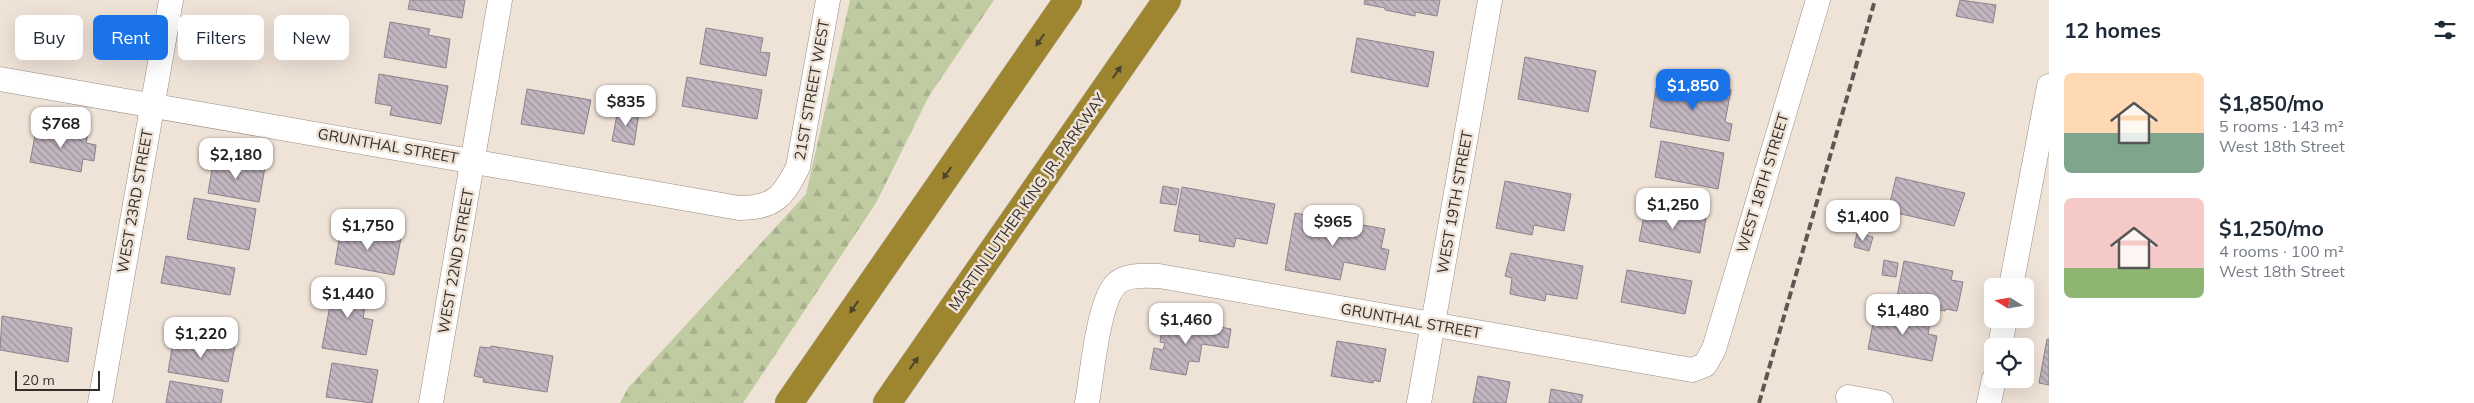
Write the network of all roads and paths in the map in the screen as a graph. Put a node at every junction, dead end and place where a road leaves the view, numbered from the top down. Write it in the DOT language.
graph roads {
  1 [pos="171,0"];
  2 [pos="500,0"];
  3 [pos="828,0"];
  4 [pos="1068,0"];
  5 [pos="1167,0"];
  6 [pos="1490,0"];
  7 [pos="1818,0"];
  8 [pos="0,79"];
  9 [pos="2049,86"];
  10 [pos="152,104"];
  11 [pos="473,162"];
  12 [pos="774,202"];
  13 [pos="2013,278"];
  14 [pos="1433,325"];
  15 [pos="1705,365"];
  16 [pos="1992,388"];
  17 [pos="1848,397"];
  18 [pos="100,403"];
  19 [pos="431,403"];
  20 [pos="789,403"];
  21 [pos="886,403"];
  22 [pos="1087,403"];
  23 [pos="1419,403"];
  24 [pos="1881,403"];
  25 [pos="1989,403"];
  1 -- 10 [label="street, WEST 23RD STREET"];
  2 -- 11 [label="street, WEST 22ND STREET"];
  3 -- 12 [label="street, 21ST STREET WEST"];
  4 -- 20 [label="highway, one-way"];
  21 -- 5 [label="highway, MARTIN LUTHER KING JR. PARKWAY, one-way"];
  6 -- 14 [label="street, WEST 19TH STREET"];
  7 -- 15 [label="street, WEST 18TH STREET"];
  8 -- 10 [label="street, GRUNTHAL STREET"];
  9 -- 13 [label="street"];
  10 -- 11 [label="street, GRUNTHAL STREET"];
  10 -- 18 [label="street, WEST 23RD STREET"];
  11 -- 12 [label="street, GRUNTHAL STREET"];
  11 -- 19 [label="street, WEST 22ND STREET"];
  14 -- 15 [label="street, GRUNTHAL STREET"];
  14 -- 22 [label="street, GRUNTHAL STREET"];
  14 -- 23 [label="street, WEST 19TH STREET"];
  16 -- 25 [label="street"];
  17 -- 24 [label="street"];
}
